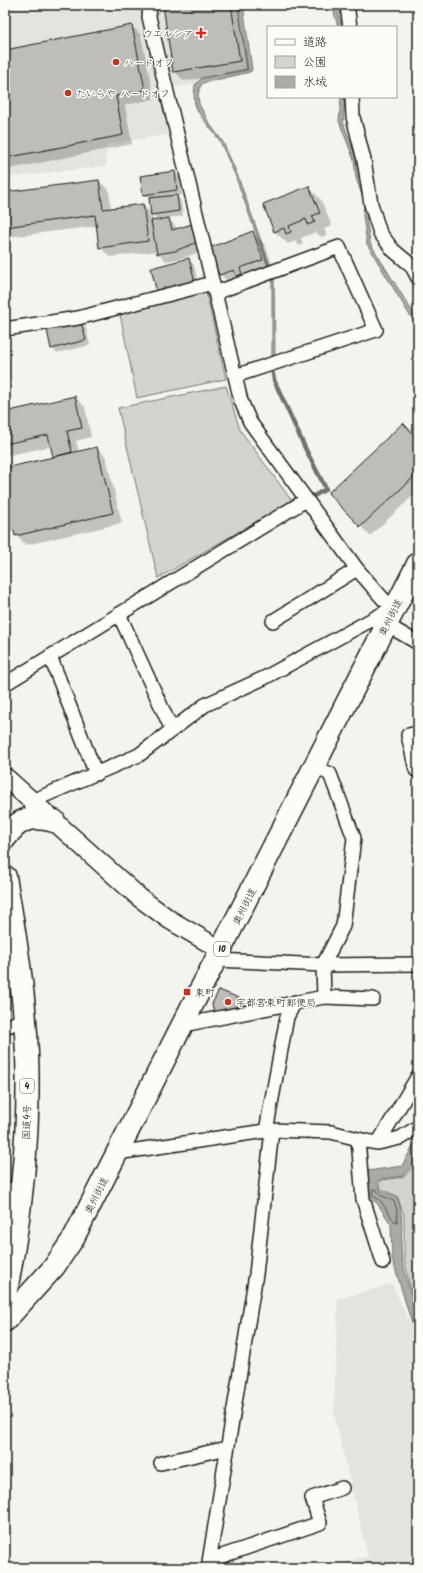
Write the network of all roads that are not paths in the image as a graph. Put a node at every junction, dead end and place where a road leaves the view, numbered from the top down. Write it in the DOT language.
graph roads {
  1 [pos="150,5"];
  2 [pos="347,5"];
  3 [pos="350,26"];
  4 [pos="352,98"];
  5 [pos="418,278"];
  6 [pos="214,288"];
  7 [pos="5,329"];
  8 [pos="235,376"];
  9 [pos="306,500"];
  10 [pos="418,563"];
  11 [pos="357,569"];
  12 [pos="396,606"];
  13 [pos="118,614"];
  14 [pos="273,621"];
  15 [pos="386,625"];
  16 [pos="418,643"];
  17 [pos="50,656"];
  18 [pos="5,684"];
  19 [pos="172,730"];
  20 [pos="418,733"];
  21 [pos="315,766"];
  22 [pos="416,770"];
  23 [pos="96,774"];
  24 [pos="5,777"];
  25 [pos="32,801"];
  26 [pos="54,821"];
  27 [pos="5,838"];
  28 [pos="5,877"];
  29 [pos="219,955"];
  30 [pos="418,964"];
  31 [pos="324,965"];
  32 [pos="324,997"];
  33 [pos="373,999"];
  34 [pos="295,1002"];
  35 [pos="25,1019"];
  36 [pos="183,1025"];
  37 [pos="5,1027"];
  38 [pos="418,1076"];
  39 [pos="418,1127"];
  40 [pos="269,1130"];
  41 [pos="358,1139"];
  42 [pos="378,1143"];
  43 [pos="117,1153"];
  44 [pos="13,1189"];
  45 [pos="383,1262"];
  46 [pos="5,1294"];
  47 [pos="5,1321"];
  48 [pos="227,1448"];
  49 [pos="161,1463"];
  50 [pos="342,1488"];
  51 [pos="209,1564"];
  1 -- 6 [label="street"];
  2 -- 3 [label="street"];
  4 -- 5 [label="street"];
  6 -- 7 [label="street"];
  6 -- 8 [label="street"];
  6 -- 8 [label="street"];
  8 -- 9 [label="street"];
  9 -- 11 [label="street"];
  9 -- 13 [label="street"];
  10 -- 12 [label="main road, 奥州街道 / 10"];
  11 -- 12 [label="street"];
  11 -- 14 [label="street"];
  12 -- 15 [label="main road, 奥州街道 / 10"];
  12 -- 19 [label="street"];
  13 -- 17 [label="street"];
  13 -- 19 [label="street"];
  15 -- 16 [label="street"];
  15 -- 21 [label="main road, 奥州街道 / 10"];
  17 -- 18 [label="street"];
  17 -- 23 [label="street"];
  19 -- 23 [label="street"];
  20 -- 22 [label="street"];
  21 -- 29 [label="main road, 奥州街道 / 10"];
  21 -- 31 [label="street"];
  23 -- 25 [label="street"];
  24 -- 25 [label="street"];
  25 -- 26 [label="street"];
  26 -- 27 [label="highway"];
  26 -- 29 [label="street"];
  28 -- 35 [label="highway, 国道4号 / 4"];
  29 -- 31 [label="street"];
  29 -- 36 [label="main road, 奥州街道 / 10"];
  30 -- 31 [label="street"];
  31 -- 32 [label="street"];
  32 -- 33 [label="street"];
  32 -- 34 [label="street"];
  34 -- 36 [label="street"];
  34 -- 40 [label="street"];
  35 -- 37 [label="street"];
  35 -- 44 [label="highway, 国道4号 / 4"];
  36 -- 43 [label="main road, 奥州街道 / 10"];
  38 -- 42 [label="street"];
  39 -- 42 [label="street"];
  40 -- 41 [label="street"];
  40 -- 43 [label="street"];
  40 -- 48 [label="street"];
  41 -- 42 [label="street"];
  41 -- 45 [label="street"];
  43 -- 47 [label="main road, 奥州街道 / 10"];
  44 -- 46 [label="highway, 国道4号 / 4"];
  48 -- 49 [label="street"];
  48 -- 51 [label="street"];
  50 -- 51 [label="street"];
}
